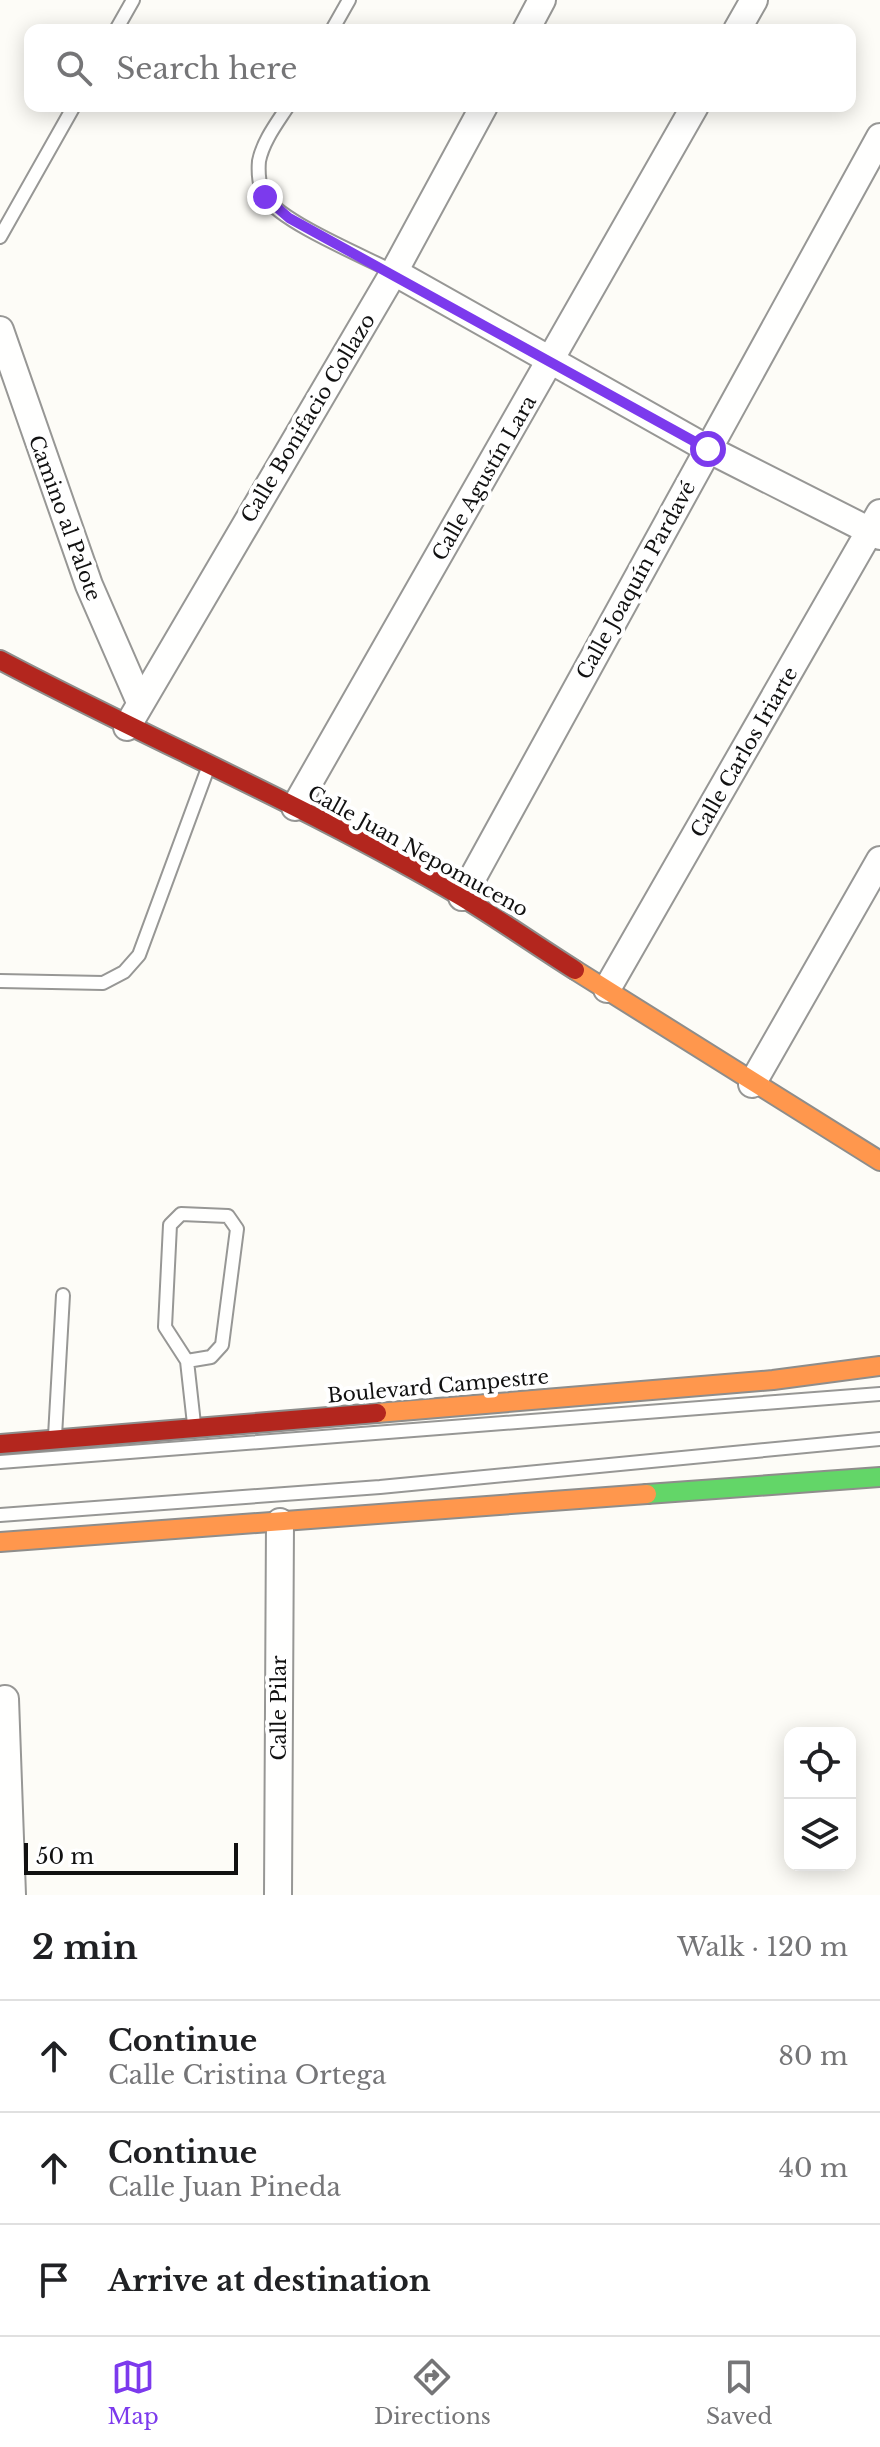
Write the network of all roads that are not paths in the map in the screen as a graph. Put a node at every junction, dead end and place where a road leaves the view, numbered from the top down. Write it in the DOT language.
graph roads {
  1 [pos="133,0"];
  2 [pos="349,0"];
  3 [pos="542,0"];
  4 [pos="754,0"];
  5 [pos="119,24"];
  6 [pos="335,24"];
  7 [pos="529,24"];
  8 [pos="740,24"];
  9 [pos="71,112"];
  10 [pos="284,112"];
  11 [pos="481,112"];
  12 [pos="692,112"];
  13 [pos="880,137"];
  14 [pos="0,237"];
  15 [pos="394,272"];
  16 [pos="0,330"];
  17 [pos="552,362"];
  18 [pos="708,449"];
  19 [pos="877,527"];
  20 [pos="0,660"];
  21 [pos="140,702"];
  22 [pos="127,727"];
  23 [pos="209,766"];
  24 [pos="295,807"];
  25 [pos="880,860"];
  26 [pos="462,897"];
  27 [pos="0,981"];
  28 [pos="607,989"];
  29 [pos="752,1084"];
  30 [pos="880,1161"];
  31 [pos="63,1295"];
  32 [pos="187,1361"];
  33 [pos="880,1366"];
  34 [pos="880,1394"];
  35 [pos="195,1428"];
  36 [pos="55,1439"];
  37 [pos="880,1439"];
  38 [pos="0,1444"];
  39 [pos="0,1462"];
  40 [pos="880,1477"];
  41 [pos="0,1515"];
  42 [pos="280,1522"];
  43 [pos="0,1542"];
  44 [pos="5,1699"];
  45 [pos="12,1895"];
  46 [pos="278,1895"];
  1 -- 5 [label="lane"];
  2 -- 6 [label="lane"];
  3 -- 7 [label="street"];
  4 -- 8 [label="street"];
  9 -- 14 [label="lane"];
  10 -- 15 [label="lane"];
  11 -- 15 [label="street, Calle Bonifacio Collazo"];
  12 -- 17 [label="street, Calle Agustín Lara"];
  13 -- 18 [label="street, Calle Joaquín Pardavé"];
  15 -- 17 [label="street"];
  15 -- 21 [label="street, Calle Bonifacio Collazo"];
  16 -- 21 [label="street, Camino al Palote"];
  17 -- 18 [label="street"];
  17 -- 24 [label="street, Calle Agustín Lara"];
  18 -- 19 [label="street"];
  18 -- 26 [label="street, Calle Joaquín Pardavé"];
  19 -- 28 [label="street, Calle Carlos Iriarte"];
  20 -- 22 [label="main road, Calle Juan Nepomuceno"];
  21 -- 22 [label="street, Calle Bonifacio Collazo"];
  22 -- 23 [label="main road, Calle Juan Nepomuceno"];
  23 -- 24 [label="main road, Calle Juan Nepomuceno"];
  23 -- 27 [label="lane"];
  24 -- 26 [label="main road, Calle Juan Nepomuceno"];
  25 -- 29 [label="street"];
  26 -- 28 [label="main road, Calle Juan Nepomuceno"];
  28 -- 29 [label="main road, Calle Juan Nepomuceno"];
  29 -- 30 [label="main road, Calle Juan Nepomuceno"];
  31 -- 36 [label="lane"];
  32 -- 32 [label="lane"];
  32 -- 35 [label="lane"];
  33 -- 35 [label="main road, Boulevard Campestre"];
  34 -- 39 [label="lane"];
  35 -- 36 [label="main road, Boulevard Campestre"];
  36 -- 38 [label="main road, Boulevard Campestre"];
  37 -- 41 [label="lane"];
  40 -- 42 [label="main road"];
  42 -- 43 [label="main road"];
  42 -- 46 [label="street, Calle Pilar"];
  44 -- 45 [label="street"];
}
